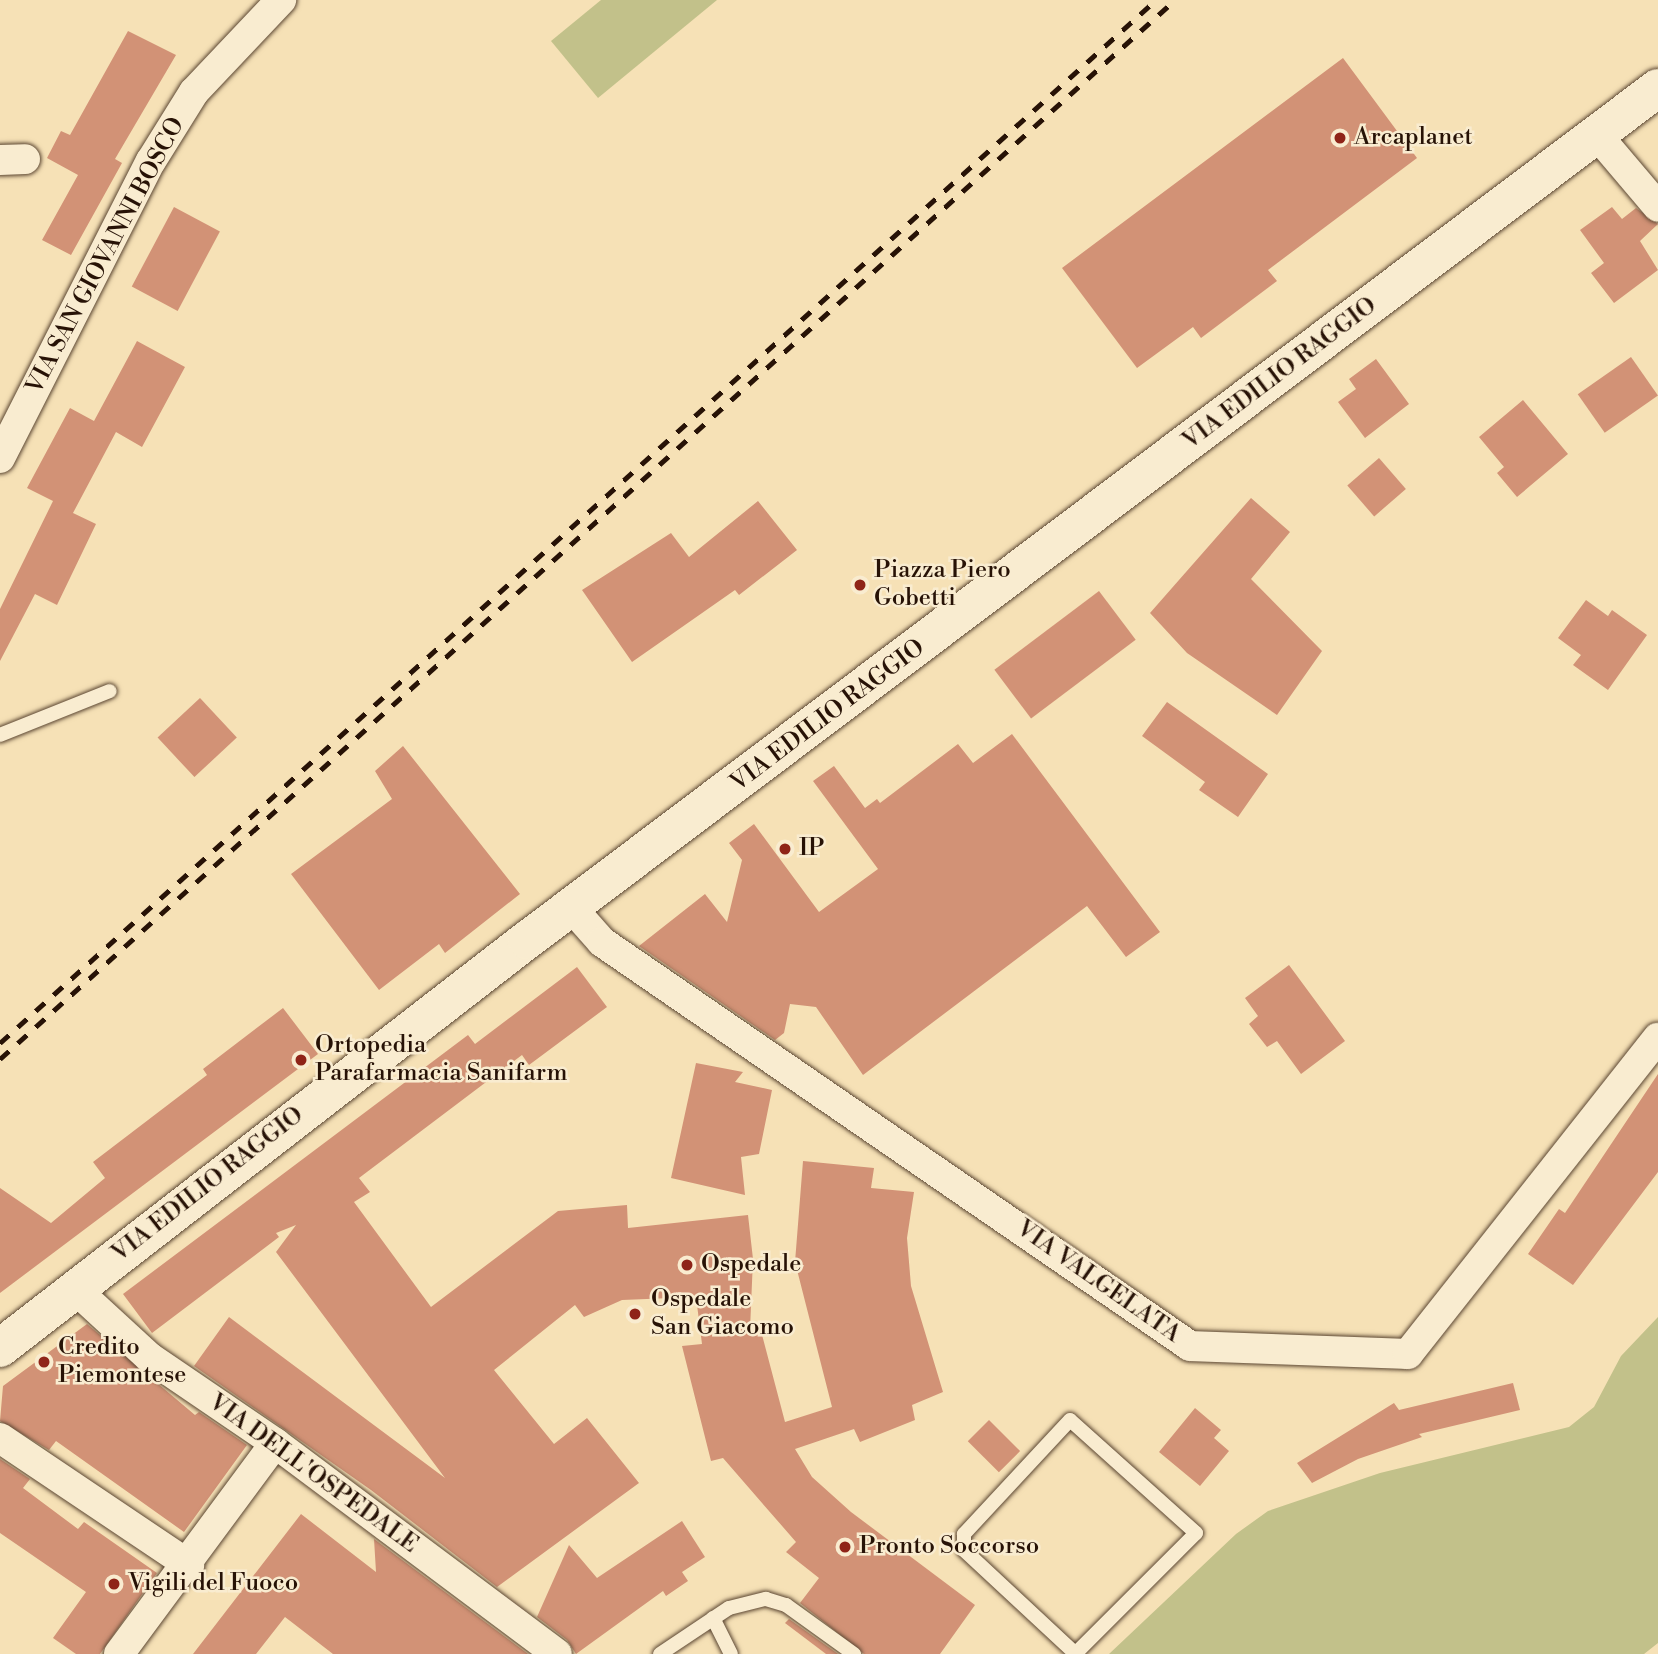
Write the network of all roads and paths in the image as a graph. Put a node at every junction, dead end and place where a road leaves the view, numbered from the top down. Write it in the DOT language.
graph roads {
  1 [pos="281,0"];
  2 [pos="1658,88"];
  3 [pos="1597,135"];
  4 [pos="1658,207"];
  5 [pos="0,458"];
  6 [pos="110,691"];
  7 [pos="0,735"];
  8 [pos="571,907"];
  9 [pos="1658,1038"];
  10 [pos="75,1289"];
  11 [pos="0,1348"];
  12 [pos="0,1438"];
  13 [pos="275,1443"];
  14 [pos="189,1565"];
  15 [pos="712,1618"];
  16 [pos="1075,1653"];
  17 [pos="119,1654"];
  18 [pos="556,1654"];
  19 [pos="660,1654"];
  20 [pos="731,1654"];
  21 [pos="854,1654"];
  1 -- 5 [label="street, VIA SAN GIOVANNI BOSCO"];
  2 -- 3 [label="main road, VIA EDILIO RAGGIO"];
  3 -- 4 [label="street"];
  3 -- 8 [label="main road, VIA EDILIO RAGGIO"];
  6 -- 7 [label="lane"];
  8 -- 9 [label="street, VIA VALGELATA"];
  8 -- 10 [label="main road, VIA EDILIO RAGGIO"];
  10 -- 11 [label="main road, VIA EDILIO RAGGIO"];
  10 -- 13 [label="street, VIA DELL'OSPEDALE"];
  12 -- 14 [label="street"];
  13 -- 14 [label="street"];
  13 -- 18 [label="street, VIA DELL'OSPEDALE"];
  14 -- 17 [label="street"];
  15 -- 19 [label="lane"];
  15 -- 20 [label="lane"];
  15 -- 21 [label="lane"];
  16 -- 16 [label="lane"];
}
